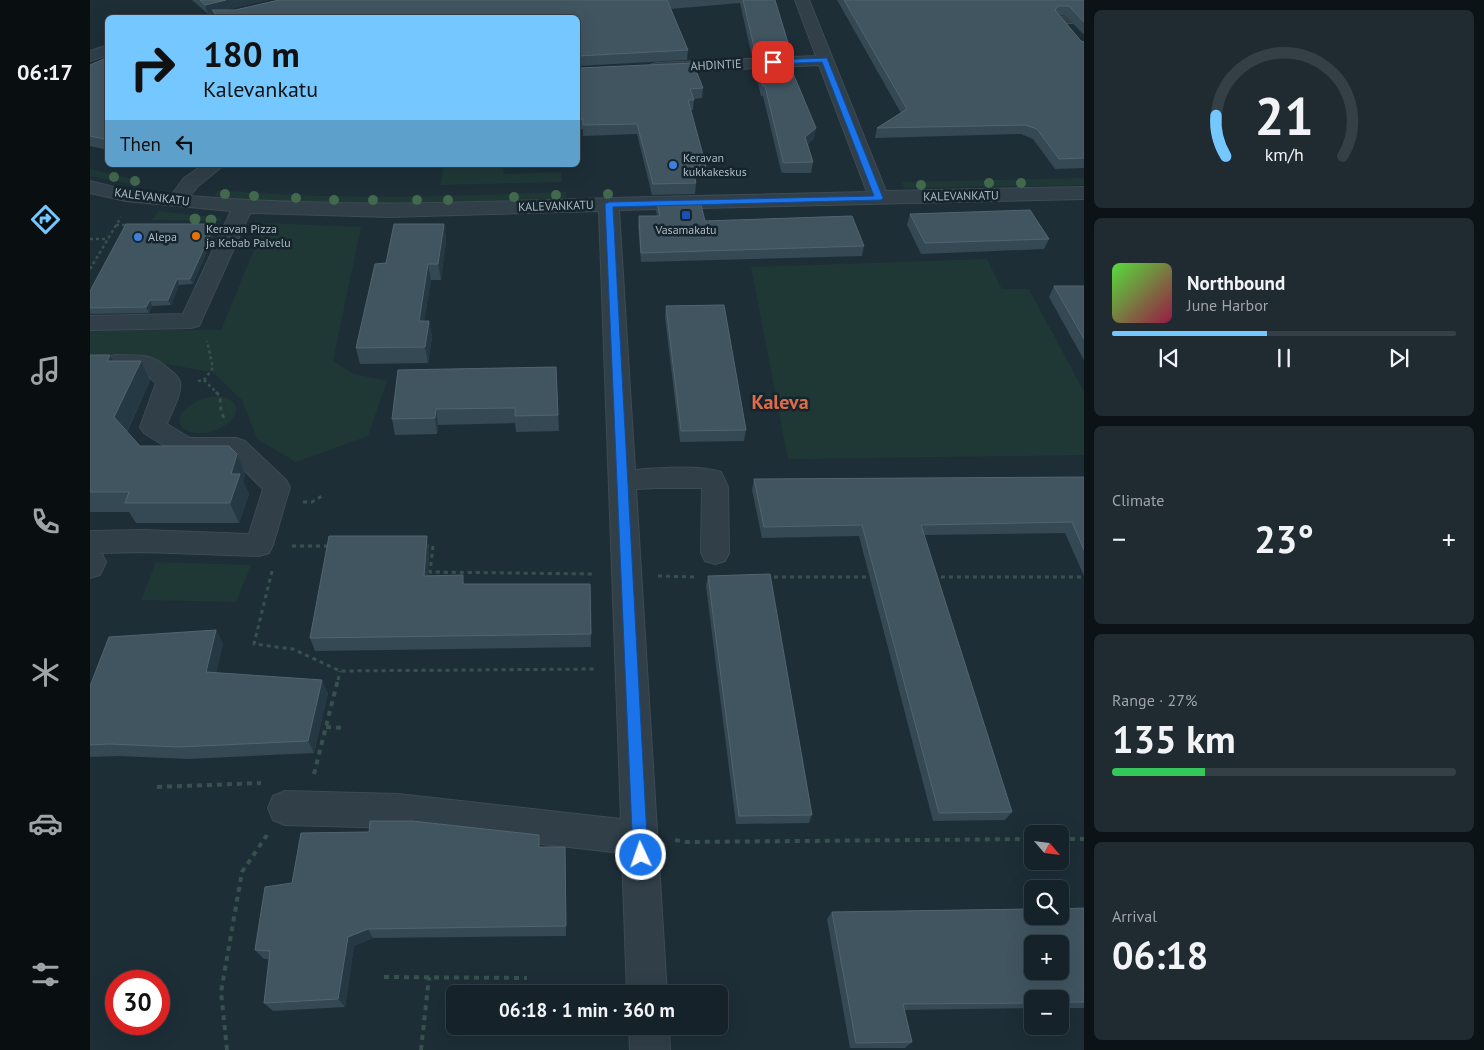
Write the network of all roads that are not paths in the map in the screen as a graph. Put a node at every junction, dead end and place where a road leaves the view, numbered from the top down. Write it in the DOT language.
graph roads {
  1 [pos="802,0"];
  2 [pos="1084,19"];
  3 [pos="1072,33"];
  4 [pos="105,51"];
  5 [pos="90,56"];
  6 [pos="825,60"];
  7 [pos="636,70"];
  8 [pos="213,167"];
  9 [pos="96,189"];
  10 [pos="1084,193"];
  11 [pos="879,198"];
  12 [pos="178,200"];
  13 [pos="609,204"];
  14 [pos="242,208"];
  15 [pos="90,209"];
  16 [pos="90,323"];
  17 [pos="116,363"];
  18 [pos="622,481"];
  19 [pos="90,542"];
  20 [pos="715,553"];
  21 [pos="90,562"];
  22 [pos="90,567"];
  23 [pos="275,795"];
  24 [pos="656,839"];
  25 [pos="648,985"];
  26 [pos="649,1035"];
  27 [pos="650,1050"];
  1 -- 6 [label="street"];
  2 -- 3 [label="street"];
  4 -- 5 [label="street"];
  6 -- 7 [label="street, AHDINTIE"];
  6 -- 11 [label="street"];
  8 -- 12 [label="street"];
  9 -- 12 [label="street, KALEVANKATU"];
  9 -- 15 [label="street"];
  10 -- 11 [label="street, KALEVANKATU"];
  11 -- 13 [label="street, KALEVANKATU"];
  12 -- 14 [label="street, KALEVANKATU"];
  13 -- 14 [label="street, KALEVANKATU"];
  13 -- 18 [label="street"];
  14 -- 16 [label="street"];
  17 -- 19 [label="street"];
  18 -- 20 [label="street"];
  18 -- 24 [label="street"];
  21 -- 22 [label="street"];
  23 -- 24 [label="street"];
  24 -- 25 [label="street"];
  26 -- 27 [label="street"];
}
